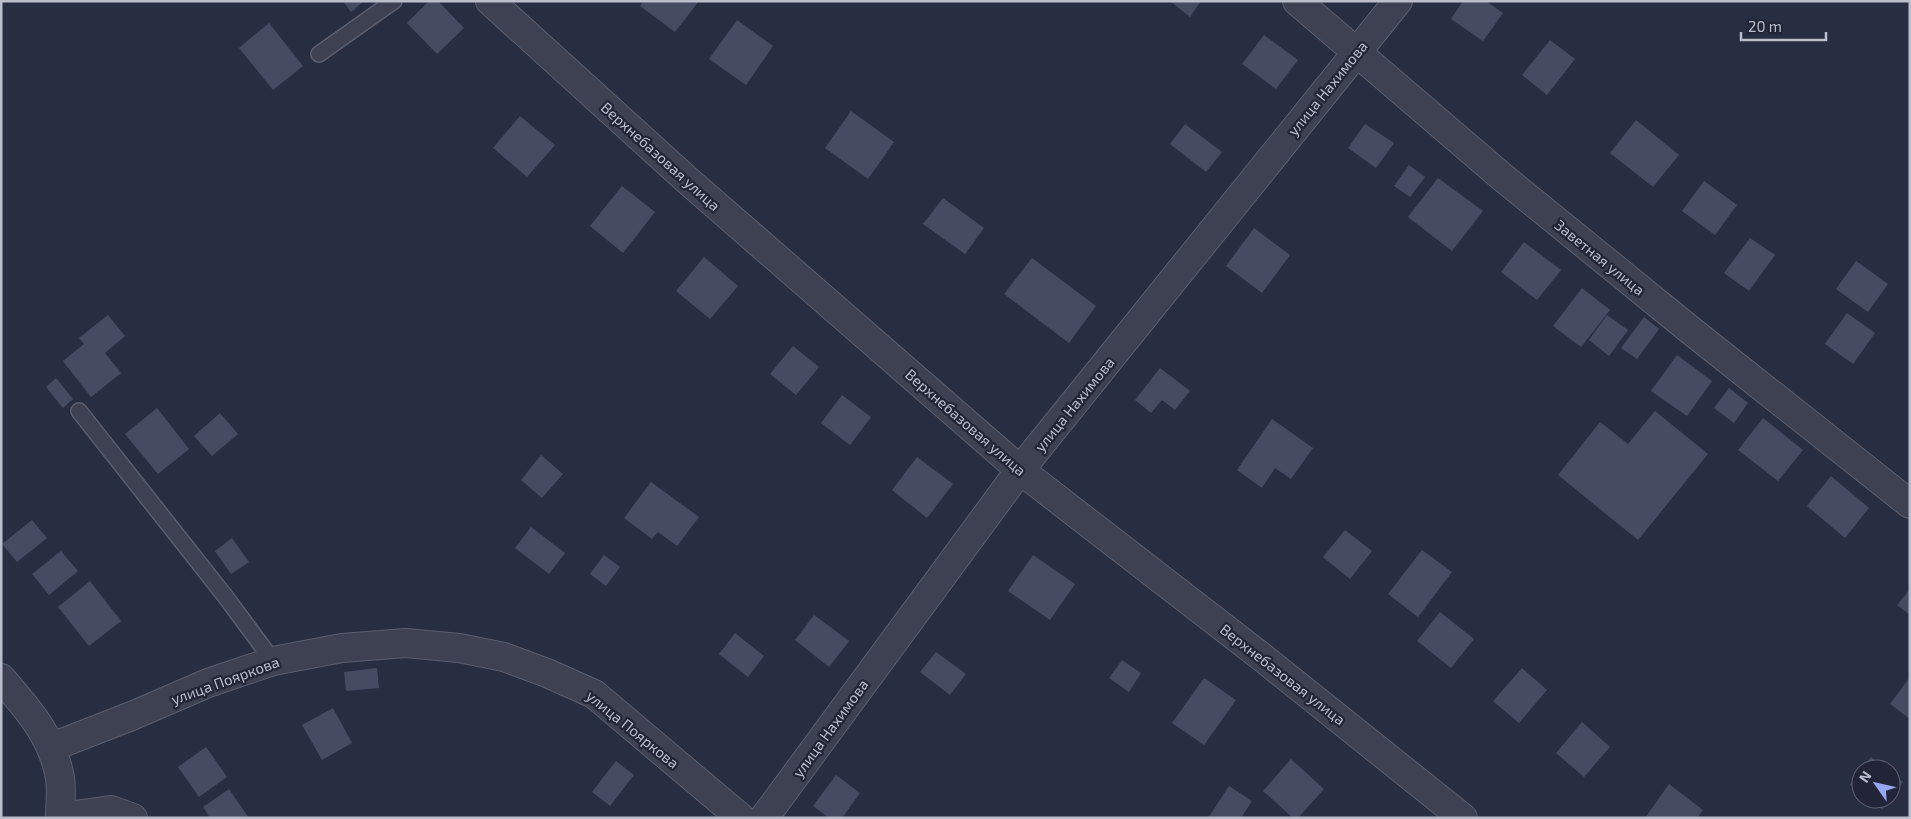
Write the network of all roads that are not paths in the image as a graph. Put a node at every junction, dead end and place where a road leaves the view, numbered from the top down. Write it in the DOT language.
graph roads {
  1 [pos="394,1"];
  2 [pos="490,1"];
  3 [pos="1297,1"];
  4 [pos="1398,1"];
  5 [pos="1356,52"];
  6 [pos="319,54"];
  7 [pos="79,410"];
  8 [pos="1020,470"];
  9 [pos="1910,504"];
  10 [pos="273,661"];
  11 [pos="1,678"];
  12 [pos="10,701"];
  13 [pos="52,747"];
  14 [pos="60,817"];
  15 [pos="133,818"];
  16 [pos="742,818"];
  17 [pos="764,818"];
  18 [pos="1463,818"];
  1 -- 6 [label="lane"];
  2 -- 8 [label="street, Верхнебазовая улица"];
  3 -- 5 [label="street, Заветная улица"];
  4 -- 5 [label="street, улица Нахимова"];
  5 -- 8 [label="street, улица Нахимова"];
  5 -- 9 [label="street, Заветная улица"];
  7 -- 10 [label="lane"];
  8 -- 17 [label="street, улица Нахимова"];
  8 -- 18 [label="street, Верхнебазовая улица"];
  10 -- 13 [label="street, улица Пояркова"];
  10 -- 16 [label="street, улица Пояркова"];
  11 -- 12 [label="street"];
  12 -- 13 [label="street"];
  13 -- 14 [label="street"];
  14 -- 15 [label="street"];
}
